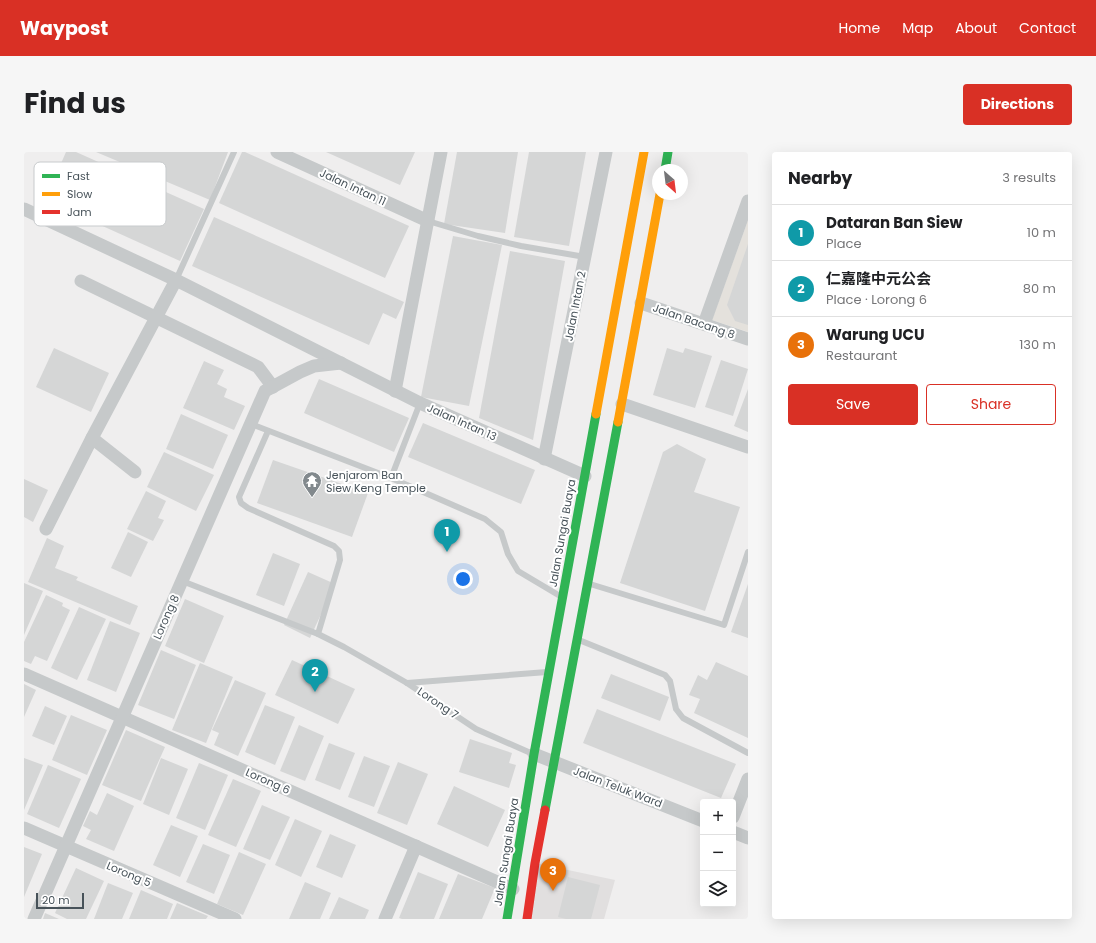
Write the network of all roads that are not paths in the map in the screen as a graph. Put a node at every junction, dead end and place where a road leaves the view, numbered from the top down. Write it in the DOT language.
graph roads {
  1 [pos="234,152"];
  2 [pos="277,152"];
  3 [pos="442,152"];
  4 [pos="606,152"];
  5 [pos="644,152"];
  6 [pos="668,152"];
  7 [pos="666,164"];
  8 [pos="659,200"];
  9 [pos="748,201"];
  10 [pos="24,209"];
  11 [pos="34,214"];
  12 [pos="428,221"];
  13 [pos="60,226"];
  14 [pos="585,257"];
  15 [pos="176,280"];
  16 [pos="81,281"];
  17 [pos="641,302"];
  18 [pos="157,317"];
  19 [pos="704,324"];
  20 [pos="748,339"];
  21 [pos="341,363"];
  22 [pos="273,387"];
  23 [pos="395,391"];
  24 [pos="420,403"];
  25 [pos="622,404"];
  26 [pos="251,424"];
  27 [pos="268,431"];
  28 [pos="92,438"];
  29 [pos="748,447"];
  30 [pos="544,459"];
  31 [pos="135,472"];
  32 [pos="585,476"];
  33 [pos="392,478"];
  34 [pos="46,529"];
  35 [pos="748,552"];
  36 [pos="182,581"];
  37 [pos="589,584"];
  38 [pos="562,597"];
  39 [pos="318,634"];
  40 [pos="578,640"];
  41 [pos="549,672"];
  42 [pos="24,674"];
  43 [pos="407,683"];
  44 [pos="122,717"];
  45 [pos="748,753"];
  46 [pos="534,754"];
  47 [pos="555,763"];
  48 [pos="748,779"];
  49 [pos="736,809"];
  50 [pos="700,820"];
  51 [pos="24,828"];
  52 [pos="736,833"];
  53 [pos="748,838"];
  54 [pos="66,846"];
  55 [pos="416,846"];
  56 [pos="513,889"];
  57 [pos="34,919"];
  58 [pos="235,919"];
  59 [pos="385,919"];
  60 [pos="507,919"];
  61 [pos="526,919"];
  1 -- 15 [label="lane"];
  2 -- 12 [label="street, Jalan Intan 11"];
  3 -- 12 [label="street"];
  4 -- 14 [label="street, Jalan Intan 2"];
  5 -- 32 [label="street, Jalan Sungai Buaya"];
  6 -- 7 [label="street"];
  8 -- 17 [label="street"];
  9 -- 19 [label="street"];
  10 -- 11 [label="street, Jalan Intan 13"];
  12 -- 14 [label="lane"];
  12 -- 23 [label="street"];
  13 -- 15 [label="street, Jalan Intan 13"];
  14 -- 30 [label="street, Jalan Intan 2"];
  15 -- 18 [label="street"];
  15 -- 21 [label="street, Jalan Intan 13"];
  16 -- 18 [label="street"];
  17 -- 19 [label="street, Jalan Bacang 8"];
  17 -- 25 [label="street"];
  18 -- 22 [label="street"];
  18 -- 28 [label="street"];
  19 -- 20 [label="street, Jalan Bacang 8"];
  21 -- 22 [label="street, Lorong 8"];
  21 -- 23 [label="street, Jalan Intan 13"];
  22 -- 26 [label="street, Lorong 8"];
  23 -- 24 [label="street, Jalan Intan 13"];
  24 -- 30 [label="street, Jalan Intan 13"];
  24 -- 33 [label="lane"];
  25 -- 29 [label="street"];
  25 -- 37 [label="street"];
  26 -- 27 [label="lane"];
  26 -- 36 [label="street, Lorong 8"];
  27 -- 33 [label="lane"];
  27 -- 39 [label="lane"];
  28 -- 31 [label="street"];
  28 -- 34 [label="street"];
  30 -- 32 [label="street, Jalan Intan 13"];
  32 -- 38 [label="street, Jalan Sungai Buaya"];
  33 -- 38 [label="lane"];
  35 -- 37 [label="lane"];
  36 -- 39 [label="lane, Lorong 7"];
  36 -- 44 [label="street, Lorong 8"];
  37 -- 40 [label="street"];
  38 -- 41 [label="street, Jalan Sungai Buaya"];
  39 -- 43 [label="lane, Lorong 7"];
  40 -- 45 [label="lane"];
  40 -- 47 [label="street"];
  41 -- 43 [label="lane"];
  41 -- 46 [label="street, Jalan Sungai Buaya"];
  42 -- 44 [label="street, Lorong 6"];
  43 -- 46 [label="lane, Lorong 7"];
  44 -- 54 [label="street, Lorong 8"];
  44 -- 55 [label="street, Lorong 6"];
  46 -- 47 [label="street, Jalan Teluk Ward"];
  46 -- 56 [label="street, Jalan Sungai Buaya"];
  47 -- 50 [label="street, Jalan Teluk Ward"];
  47 -- 61 [label="street"];
  48 -- 49 [label="street"];
  51 -- 54 [label="street, Lorong 5"];
  52 -- 53 [label="street"];
  54 -- 57 [label="street, Lorong 8"];
  54 -- 58 [label="street, Lorong 5"];
  55 -- 56 [label="street, Lorong 6"];
  55 -- 59 [label="street"];
  56 -- 60 [label="street, Jalan Sungai Buaya"];
}
